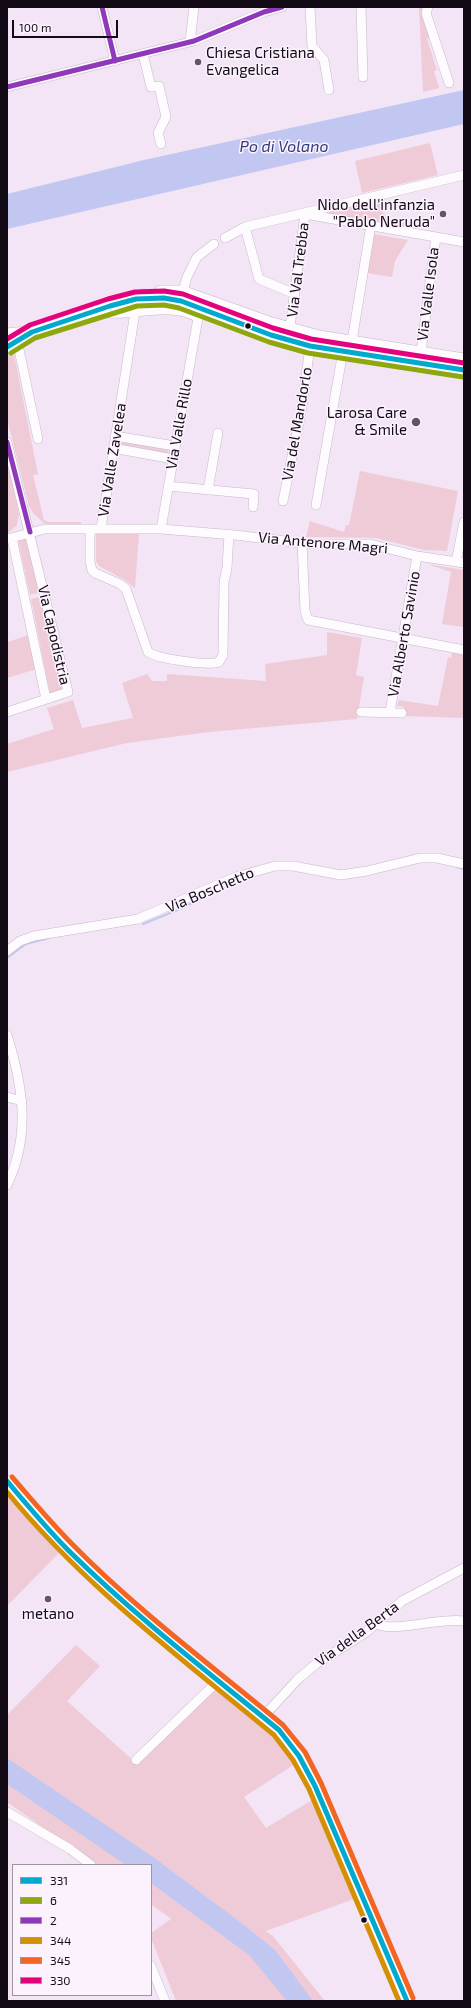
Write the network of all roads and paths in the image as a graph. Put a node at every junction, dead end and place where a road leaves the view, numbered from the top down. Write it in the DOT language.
graph roads {
  1 [pos="102,7"];
  2 [pos="194,7"];
  3 [pos="282,7"];
  4 [pos="310,7"];
  5 [pos="361,7"];
  6 [pos="428,7"];
  7 [pos="190,42"];
  8 [pos="143,54"];
  9 [pos="115,61"];
  10 [pos="363,77"];
  11 [pos="449,83"];
  12 [pos="7,87"];
  13 [pos="329,90"];
  14 [pos="161,144"];
  15 [pos="464,175"];
  16 [pos="305,214"];
  17 [pos="371,225"];
  18 [pos="245,227"];
  19 [pos="436,237"];
  20 [pos="225,238"];
  21 [pos="464,242"];
  22 [pos="214,244"];
  23 [pos="295,294"];
  24 [pos="182,296"];
  25 [pos="121,302"];
  26 [pos="92,312"];
  27 [pos="135,312"];
  28 [pos="290,327"];
  29 [pos="12,337"];
  30 [pos="352,341"];
  31 [pos="310,346"];
  32 [pos="7,347"];
  33 [pos="343,352"];
  34 [pos="421,352"];
  35 [pos="464,358"];
  36 [pos="464,370"];
  37 [pos="218,433"];
  38 [pos="115,436"];
  39 [pos="38,439"];
  40 [pos="7,442"];
  41 [pos="175,446"];
  42 [pos="113,448"];
  43 [pos="173,459"];
  44 [pos="168,486"];
  45 [pos="208,490"];
  46 [pos="283,501"];
  47 [pos="316,505"];
  48 [pos="253,507"];
  49 [pos="464,524"];
  50 [pos="90,529"];
  51 [pos="101,529"];
  52 [pos="161,530"];
  53 [pos="30,532"];
  54 [pos="229,534"];
  55 [pos="9,538"];
  56 [pos="302,543"];
  57 [pos="417,556"];
  58 [pos="460,562"];
  59 [pos="403,639"];
  60 [pos="464,650"];
  61 [pos="46,699"];
  62 [pos="7,712"];
  63 [pos="361,712"];
  64 [pos="390,712"];
  65 [pos="402,713"];
  66 [pos="464,864"];
  67 [pos="7,951"];
  68 [pos="7,1035"];
  69 [pos="7,1097"];
  70 [pos="22,1101"];
  71 [pos="7,1185"];
  72 [pos="7,1481"];
  73 [pos="464,1568"];
  74 [pos="464,1621"];
  75 [pos="377,1624"];
  76 [pos="219,1680"];
  77 [pos="263,1717"];
  78 [pos="136,1760"];
  79 [pos="7,1812"];
  80 [pos="90,1864"];
  81 [pos="152,1969"];
  82 [pos="164,2001"];
  83 [pos="407,2001"];
  1 -- 9 [label="street"];
  2 -- 7 [label="street"];
  3 -- 7 [label="street"];
  4 -- 13 [label="street"];
  5 -- 10 [label="street"];
  6 -- 11 [label="street"];
  7 -- 8 [label="street"];
  8 -- 9 [label="street"];
  8 -- 14 [label="street"];
  9 -- 12 [label="street"];
  15 -- 16 [label="street"];
  16 -- 17 [label="street"];
  16 -- 18 [label="street"];
  16 -- 23 [label="street, Via Val Trebba"];
  17 -- 19 [label="street"];
  17 -- 30 [label="street"];
  18 -- 20 [label="street"];
  18 -- 23 [label="street"];
  19 -- 21 [label="street"];
  19 -- 34 [label="street, Via Valle Isola"];
  22 -- 24 [label="street"];
  23 -- 28 [label="street, Via Val Trebba"];
  24 -- 25 [label="main road"];
  24 -- 28 [label="street"];
  24 -- 31 [label="main road"];
  25 -- 26 [label="main road"];
  25 -- 27 [label="street"];
  26 -- 27 [label="street"];
  26 -- 29 [label="main road"];
  27 -- 38 [label="street, Via Valle Zavelea"];
  27 -- 41 [label="street, Via Valle Rillo"];
  28 -- 30 [label="street"];
  29 -- 32 [label="main road"];
  29 -- 39 [label="street"];
  30 -- 34 [label="street"];
  31 -- 33 [label="main road"];
  31 -- 46 [label="street, Via del Mandorlo"];
  33 -- 36 [label="main road"];
  33 -- 47 [label="street"];
  34 -- 35 [label="street"];
  37 -- 45 [label="street"];
  38 -- 41 [label="street"];
  38 -- 42 [label="street, Via Valle Zavelea"];
  40 -- 53 [label="street, Via Capodistria"];
  41 -- 43 [label="street, Via Valle Rillo"];
  42 -- 43 [label="street"];
  42 -- 51 [label="street, Via Valle Zavelea"];
  43 -- 44 [label="street, Via Valle Rillo"];
  44 -- 45 [label="street"];
  44 -- 52 [label="street, Via Valle Rillo"];
  45 -- 48 [label="street"];
  49 -- 58 [label="street"];
  50 -- 51 [label="street"];
  50 -- 53 [label="street"];
  50 -- 54 [label="street"];
  51 -- 52 [label="street, Via Valle Zavelea"];
  52 -- 54 [label="street, Via Valle Zavelea"];
  53 -- 55 [label="street"];
  53 -- 61 [label="street, Via Capodistria"];
  54 -- 56 [label="street, Via Antenore Magri"];
  55 -- 61 [label="street, Via Capodistria"];
  56 -- 57 [label="street, Via Antenore Magri"];
  56 -- 59 [label="street"];
  57 -- 58 [label="street, Via Antenore Magri"];
  57 -- 59 [label="street, Via Alberto Savinio"];
  59 -- 60 [label="street"];
  59 -- 64 [label="street, Via Alberto Savinio"];
  61 -- 62 [label="street"];
  63 -- 64 [label="street, Via Alberto Savinio"];
  64 -- 65 [label="street, Via Alberto Savinio"];
  66 -- 67 [label="street, Via Boschetto"];
  68 -- 70 [label="street"];
  69 -- 70 [label="street"];
  70 -- 71 [label="street"];
  72 -- 76 [label="main road"];
  73 -- 75 [label="street, Via della Berta"];
  74 -- 75 [label="street"];
  75 -- 77 [label="street, Via della Berta"];
  76 -- 77 [label="main road"];
  76 -- 78 [label="street"];
  77 -- 83 [label="main road"];
  79 -- 80 [label="street"];
  81 -- 82 [label="street"];
}
